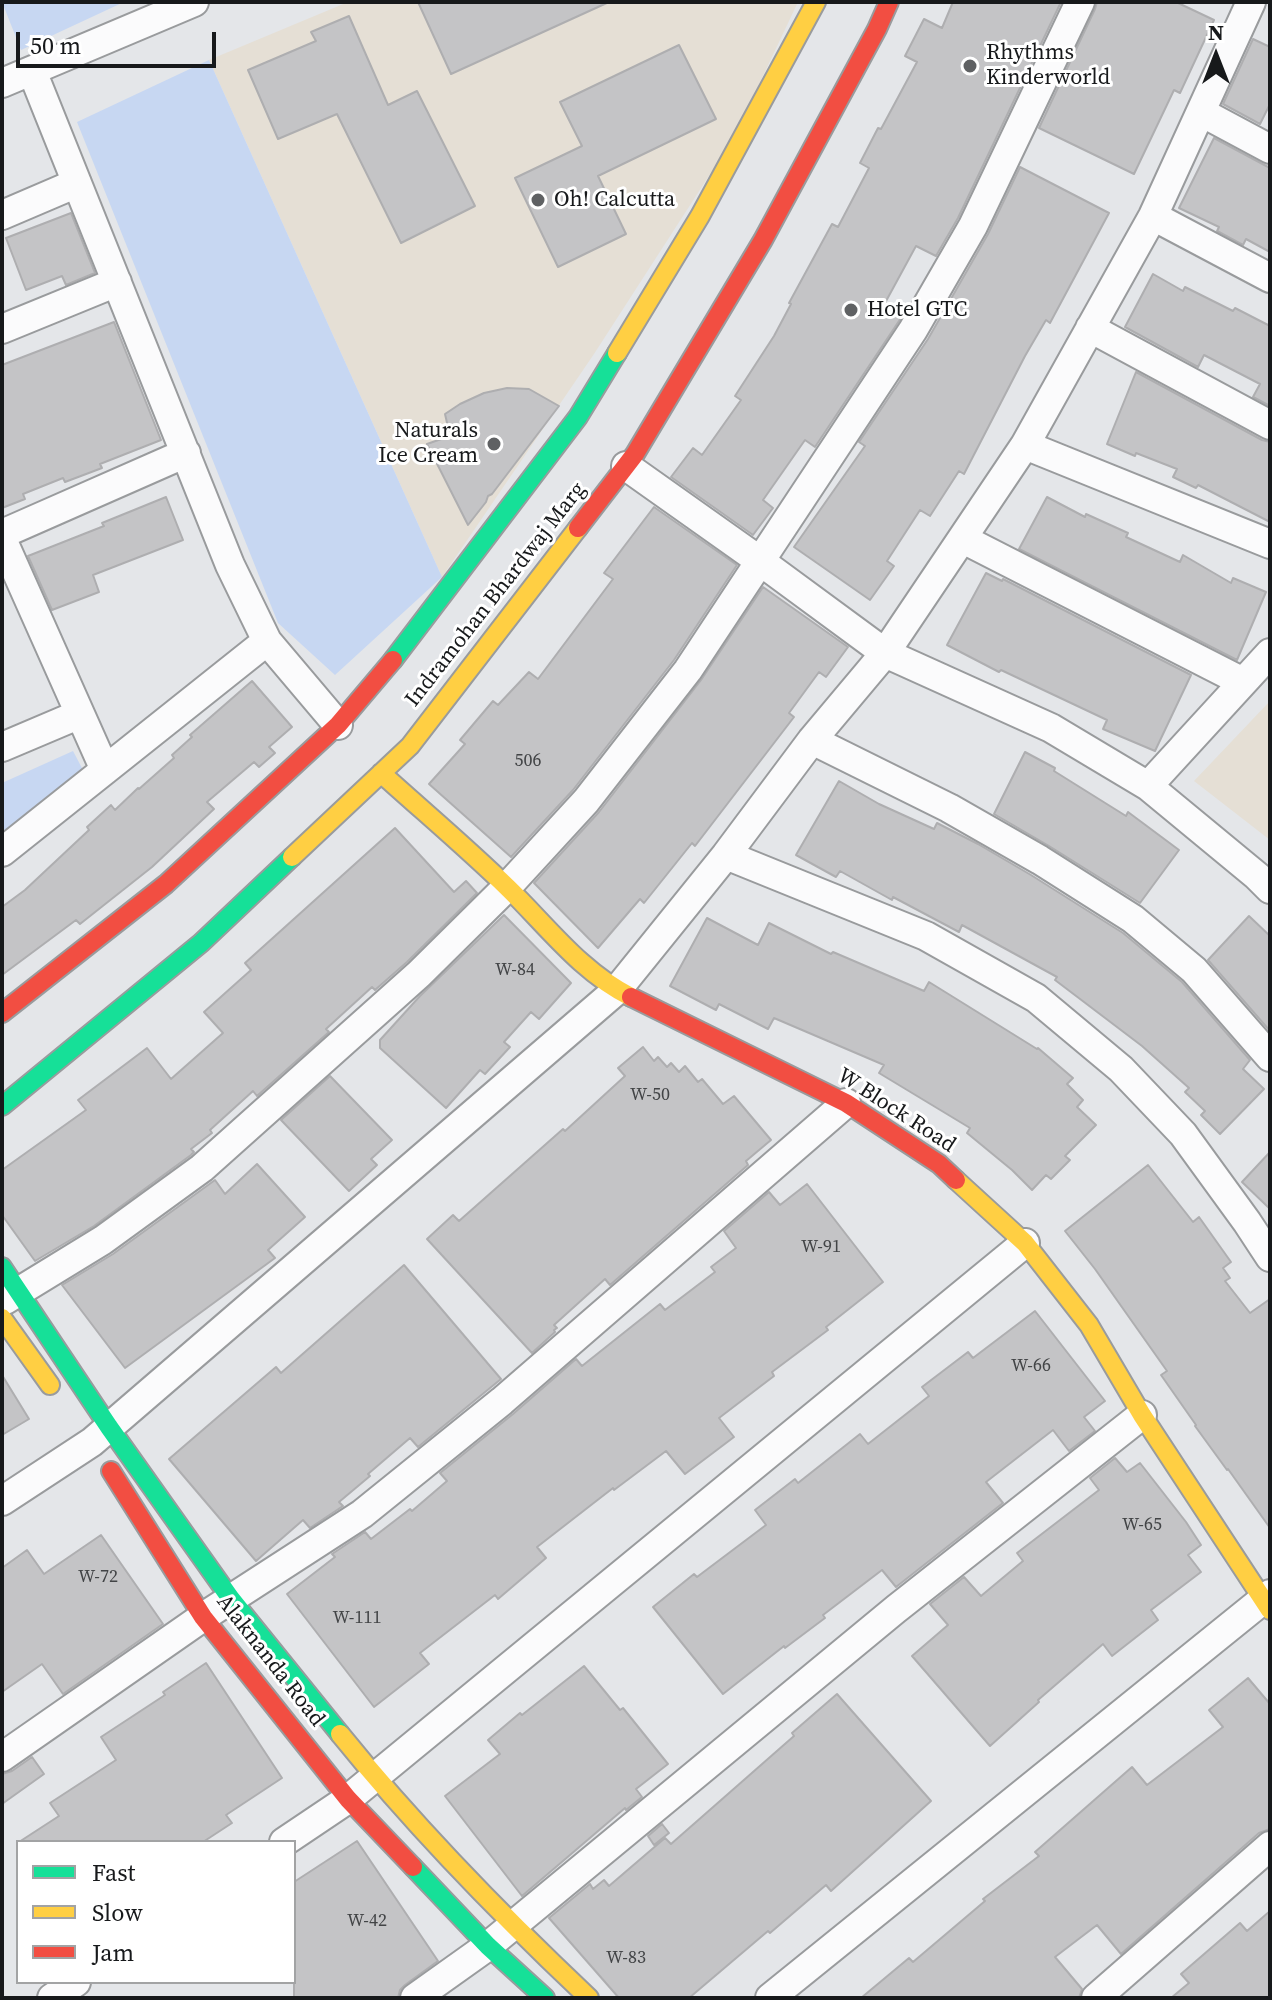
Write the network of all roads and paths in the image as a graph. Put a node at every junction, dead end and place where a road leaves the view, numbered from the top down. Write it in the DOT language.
graph roads {
  1 [pos="194,2"];
  2 [pos="816,2"];
  3 [pos="889,2"];
  4 [pos="1080,2"];
  5 [pos="1251,2"];
  6 [pos="11,75"];
  7 [pos="1201,112"];
  8 [pos="1270,149"];
  9 [pos="77,183"];
  10 [pos="2,215"];
  11 [pos="1153,216"];
  12 [pos="1270,278"];
  13 [pos="117,282"];
  14 [pos="1090,328"];
  15 [pos="2,329"];
  16 [pos="1270,425"];
  17 [pos="1025,445"];
  18 [pos="186,453"];
  19 [pos="626,466"];
  20 [pos="2,536"];
  21 [pos="963,539"];
  22 [pos="1270,544"];
  23 [pos="760,561"];
  24 [pos="267,641"];
  25 [pos="885,653"];
  26 [pos="1270,653"];
  27 [pos="1243,682"];
  28 [pos="80,714"];
  29 [pos="338,725"];
  30 [pos="812,740"];
  31 [pos="2,747"];
  32 [pos="105,770"];
  33 [pos="381,773"];
  34 [pos="1148,786"];
  35 [pos="2,852"];
  36 [pos="726,855"];
  37 [pos="507,887"];
  38 [pos="1270,889"];
  39 [pos="617,990"];
  40 [pos="2,1013"];
  41 [pos="1270,1057"];
  42 [pos="846,1103"];
  43 [pos="2,1106"];
  44 [pos="1025,1243"];
  45 [pos="1270,1257"];
  46 [pos="2,1267"];
  47 [pos="10,1297"];
  48 [pos="2,1318"];
  49 [pos="65,1405"];
  50 [pos="1142,1415"];
  51 [pos="95,1433"];
  52 [pos="2,1501"];
  53 [pos="231,1599"];
  54 [pos="1268,1601"];
  55 [pos="203,1617"];
  56 [pos="2,1757"];
  57 [pos="375,1777"];
  58 [pos="348,1799"];
  59 [pos="287,1840"];
  60 [pos="1270,1846"];
  61 [pos="513,1926"];
  62 [pos="488,1946"];
  63 [pos="73,1984"];
  64 [pos="52,1998"];
  65 [pos="415,1998"];
  66 [pos="545,1998"];
  67 [pos="589,1998"];
  68 [pos="770,1998"];
  69 [pos="1096,1998"];
  1 -- 6 [label="street"];
  2 -- 29 [label="street, Indramohan Bhardwaj Marg"];
  3 -- 19 [label="street, Indramohan Bhardwaj Marg"];
  4 -- 23 [label="street"];
  5 -- 7 [label="street"];
  6 -- 9 [label="street"];
  7 -- 8 [label="street"];
  7 -- 11 [label="street"];
  9 -- 10 [label="street"];
  9 -- 13 [label="street"];
  11 -- 12 [label="street"];
  11 -- 14 [label="street"];
  13 -- 15 [label="street"];
  13 -- 18 [label="street"];
  14 -- 16 [label="street"];
  14 -- 17 [label="street"];
  17 -- 21 [label="street"];
  17 -- 22 [label="street"];
  18 -- 20 [label="street"];
  18 -- 24 [label="street"];
  19 -- 23 [label="street"];
  19 -- 33 [label="street, Indramohan Bhardwaj Marg"];
  20 -- 28 [label="street"];
  21 -- 25 [label="street"];
  21 -- 27 [label="street"];
  23 -- 25 [label="street"];
  23 -- 37 [label="street"];
  24 -- 29 [label="street"];
  24 -- 32 [label="street"];
  25 -- 30 [label="street"];
  25 -- 34 [label="street"];
  26 -- 27 [label="street"];
  27 -- 34 [label="street"];
  28 -- 31 [label="street"];
  28 -- 32 [label="street"];
  29 -- 40 [label="street, Indramohan Bhardwaj Marg"];
  30 -- 36 [label="street"];
  30 -- 41 [label="street"];
  32 -- 35 [label="street"];
  33 -- 37 [label="street, W Block Road"];
  33 -- 43 [label="street, Indramohan Bhardwaj Marg"];
  34 -- 38 [label="street"];
  36 -- 39 [label="street"];
  36 -- 45 [label="street"];
  37 -- 39 [label="street, W Block Road"];
  37 -- 47 [label="street"];
  39 -- 42 [label="street, W Block Road"];
  39 -- 51 [label="street"];
  42 -- 44 [label="street, W Block Road"];
  42 -- 53 [label="street"];
  44 -- 50 [label="street, W Block Road"];
  44 -- 57 [label="street"];
  46 -- 47 [label="street"];
  47 -- 51 [label="street"];
  48 -- 49 [label="street"];
  50 -- 54 [label="street, W Block Road"];
  50 -- 61 [label="street"];
  51 -- 52 [label="street"];
  51 -- 53 [label="street"];
  51 -- 55 [label="street, Alaknanda Road"];
  53 -- 55 [label="street"];
  53 -- 57 [label="street"];
  54 -- 68 [label="street"];
  55 -- 56 [label="street"];
  55 -- 58 [label="street, Alaknanda Road"];
  57 -- 58 [label="street"];
  57 -- 61 [label="street"];
  58 -- 59 [label="street"];
  58 -- 62 [label="street, Alaknanda Road"];
  60 -- 69 [label="street"];
  61 -- 62 [label="street"];
  61 -- 67 [label="street"];
  62 -- 65 [label="street"];
  62 -- 66 [label="street, Alaknanda Road"];
  63 -- 64 [label="street"];
}
